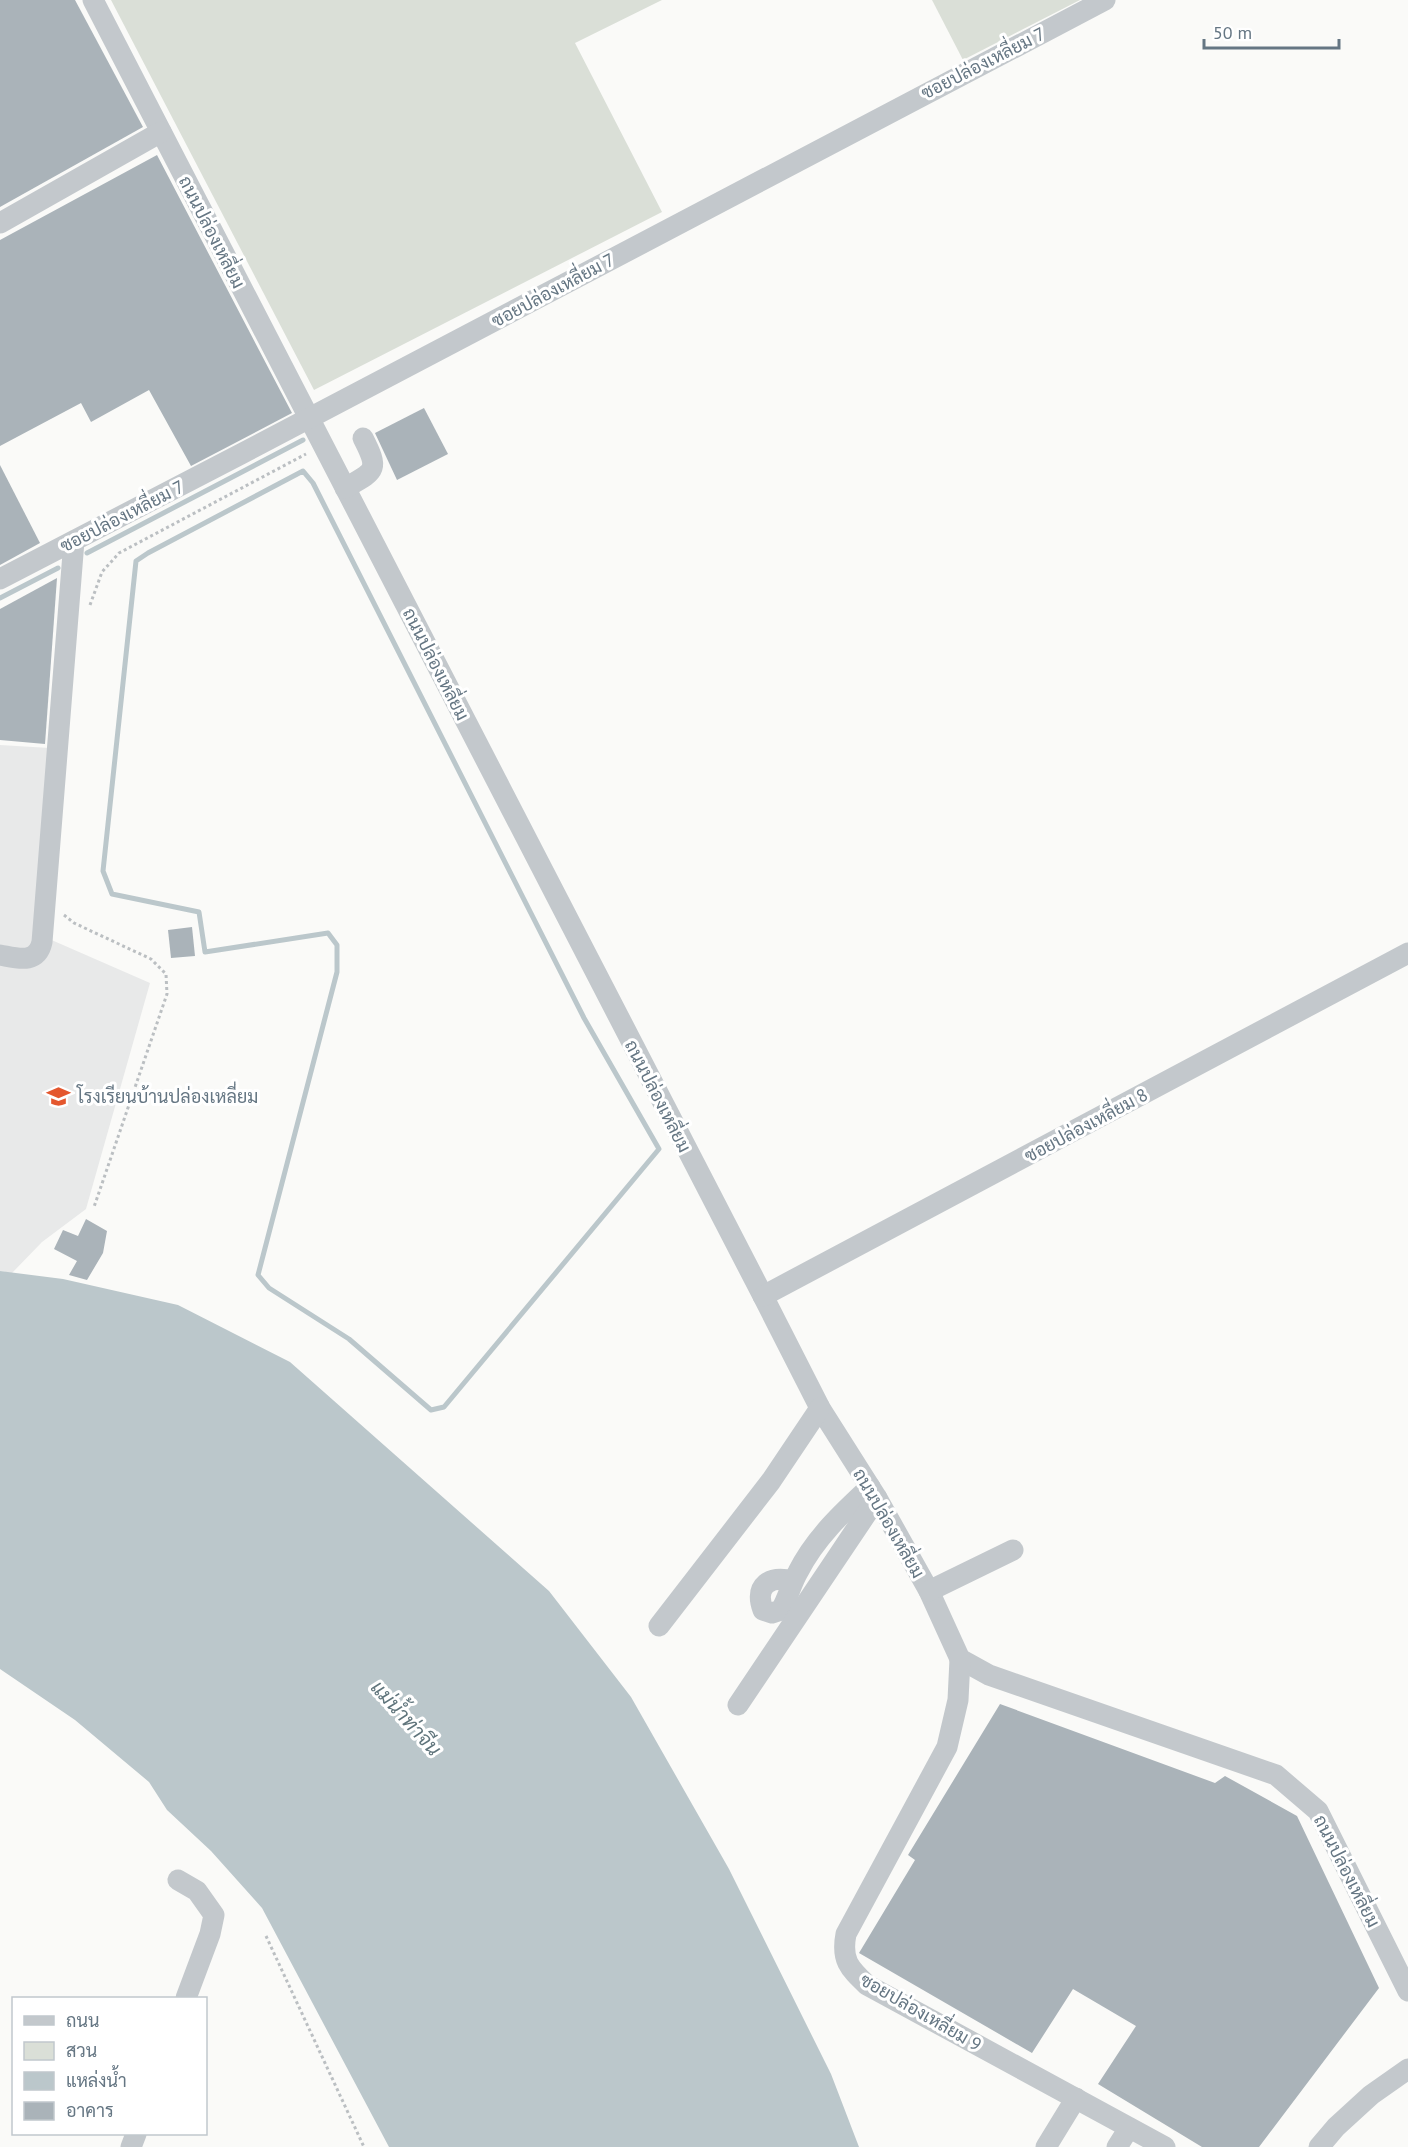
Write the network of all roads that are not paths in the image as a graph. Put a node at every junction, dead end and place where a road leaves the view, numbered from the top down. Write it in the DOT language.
graph roads {
  1 [pos="93,0"];
  2 [pos="1105,0"];
  3 [pos="161,132"];
  4 [pos="0,223"];
  5 [pos="309,419"];
  6 [pos="363,438"];
  7 [pos="345,488"];
  8 [pos="74,541"];
  9 [pos="0,579"];
  10 [pos="1408,953"];
  11 [pos="0,955"];
  12 [pos="764,1296"];
  13 [pos="820,1408"];
  14 [pos="874,1492"];
  15 [pos="1013,1550"];
  16 [pos="793,1581"];
  17 [pos="929,1591"];
  18 [pos="659,1626"];
  19 [pos="960,1659"];
  20 [pos="738,1705"];
  21 [pos="178,1880"];
  22 [pos="1408,1991"];
  23 [pos="186,1997"];
  24 [pos="1408,2069"];
  25 [pos="1076,2098"];
  26 [pos="1129,2128"];
  27 [pos="1046,2147"];
  28 [pos="1117,2147"];
  29 [pos="1164,2147"];
  30 [pos="1319,2147"];
  1 -- 3 [label="street, ถนนปล่องเหลี่ยม"];
  2 -- 5 [label="street, ซอยปล่องเหลี่ยม 7"];
  3 -- 4 [label="street"];
  3 -- 5 [label="street, ถนนปล่องเหลี่ยม"];
  5 -- 7 [label="street, ถนนปล่องเหลี่ยม"];
  5 -- 8 [label="street, ซอยปล่องเหลี่ยม 7"];
  6 -- 7 [label="street"];
  7 -- 12 [label="street, ถนนปล่องเหลี่ยม"];
  8 -- 9 [label="street, ซอยปล่องเหลี่ยม 7"];
  8 -- 11 [label="street"];
  10 -- 12 [label="street, ซอยปล่องเหลี่ยม 8"];
  12 -- 13 [label="street, ถนนปล่องเหลี่ยม"];
  13 -- 14 [label="street, ถนนปล่องเหลี่ยม"];
  13 -- 18 [label="street"];
  14 -- 16 [label="street"];
  14 -- 17 [label="street, ถนนปล่องเหลี่ยม"];
  14 -- 20 [label="street"];
  15 -- 17 [label="street"];
  17 -- 19 [label="street, ถนนปล่องเหลี่ยม"];
  19 -- 22 [label="street, ถนนปล่องเหลี่ยม"];
  19 -- 25 [label="street, ซอยปล่องเหลี่ยม 9"];
  21 -- 23 [label="street"];
  24 -- 30 [label="street"];
  25 -- 26 [label="street, ซอยปล่องเหลี่ยม 9"];
  25 -- 27 [label="street"];
  26 -- 28 [label="street"];
  26 -- 29 [label="street, ซอยปล่องเหลี่ยม 9"];
}
